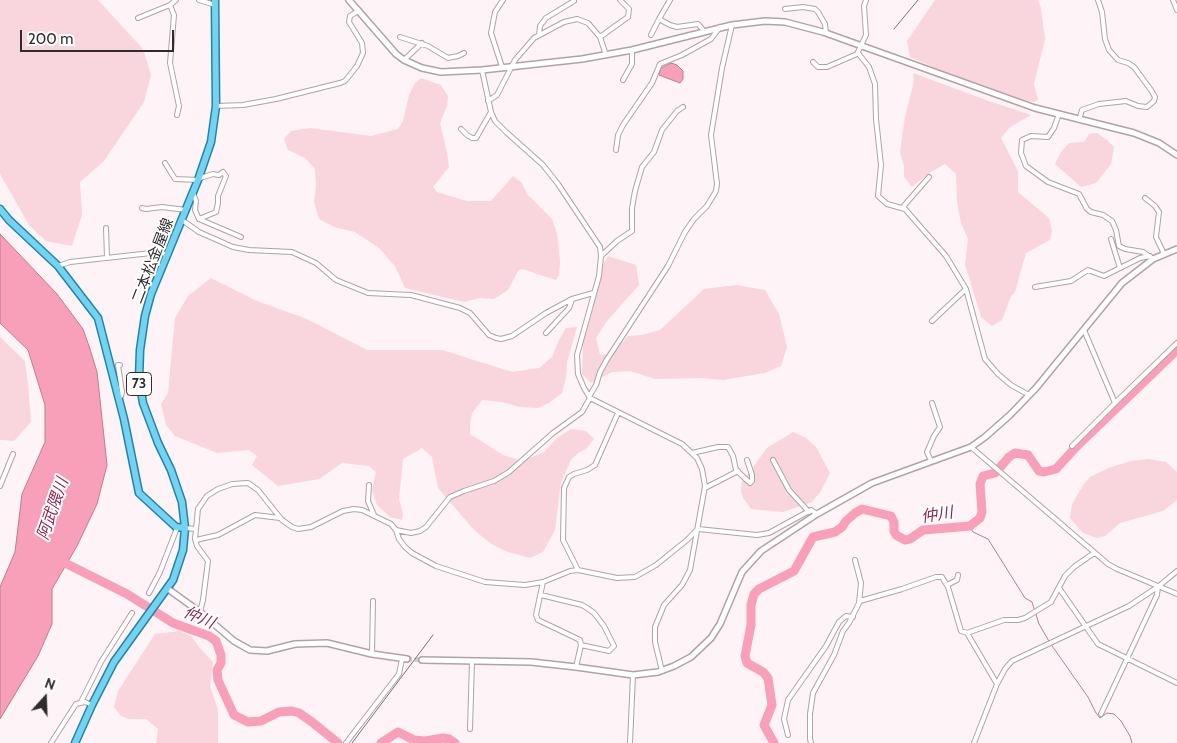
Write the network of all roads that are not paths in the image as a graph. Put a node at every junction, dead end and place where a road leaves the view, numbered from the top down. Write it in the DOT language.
graph roads {
  1 [pos="176,0"];
  2 [pos="199,0"];
  3 [pos="349,0"];
  4 [pos="503,0"];
  5 [pos="620,0"];
  6 [pos="670,0"];
  7 [pos="866,0"];
  8 [pos="1098,0"];
  9 [pos="1172,0"];
  10 [pos="215,2"];
  11 [pos="574,2"];
  12 [pos="170,5"];
  13 [pos="785,9"];
  14 [pos="1177,10"];
  15 [pos="358,11"];
  16 [pos="138,18"];
  17 [pos="659,19"];
  18 [pos="732,25"];
  19 [pos="720,27"];
  20 [pos="704,31"];
  21 [pos="826,33"];
  22 [pos="539,35"];
  23 [pos="651,35"];
  24 [pos="400,37"];
  25 [pos="600,37"];
  26 [pos="422,44"];
  27 [pos="861,46"];
  28 [pos="632,50"];
  29 [pos="464,53"];
  30 [pos="858,53"];
  31 [pos="606,55"];
  32 [pos="404,60"];
  33 [pos="813,62"];
  34 [pos="511,66"];
  35 [pos="502,67"];
  36 [pos="482,70"];
  37 [pos="623,80"];
  38 [pos="488,101"];
  39 [pos="216,106"];
  40 [pos="683,107"];
  41 [pos="491,112"];
  42 [pos="1059,114"];
  43 [pos="177,115"];
  44 [pos="1079,120"];
  45 [pos="461,129"];
  46 [pos="616,150"];
  47 [pos="1177,155"];
  48 [pos="165,163"];
  49 [pos="930,177"];
  50 [pos="199,180"];
  51 [pos="193,193"];
  52 [pos="1145,198"];
  53 [pos="142,208"];
  54 [pos="902,208"];
  55 [pos="0,209"];
  56 [pos="186,210"];
  57 [pos="199,219"];
  58 [pos="182,220"];
  59 [pos="106,228"];
  60 [pos="241,237"];
  61 [pos="1111,239"];
  62 [pos="1177,249"];
  63 [pos="1164,254"];
  64 [pos="167,255"];
  65 [pos="602,256"];
  66 [pos="1152,257"];
  67 [pos="107,258"];
  68 [pos="58,266"];
  69 [pos="1120,268"];
  70 [pos="1035,287"];
  71 [pos="966,289"];
  72 [pos="594,293"];
  73 [pos="572,299"];
  74 [pos="932,321"];
  75 [pos="1084,330"];
  76 [pos="546,333"];
  77 [pos="1177,343"];
  78 [pos="120,364"];
  79 [pos="1029,395"];
  80 [pos="590,397"];
  81 [pos="118,398"];
  82 [pos="932,403"];
  83 [pos="1115,403"];
  84 [pos="618,413"];
  85 [pos="1072,446"];
  86 [pos="971,447"];
  87 [pos="692,453"];
  88 [pos="13,454"];
  89 [pos="748,460"];
  90 [pos="773,460"];
  91 [pos="931,461"];
  92 [pos="738,472"];
  93 [pos="369,485"];
  94 [pos="0,486"];
  95 [pos="704,488"];
  96 [pos="809,512"];
  97 [pos="817,514"];
  98 [pos="374,516"];
  99 [pos="280,518"];
  100 [pos="177,528"];
  101 [pos="185,528"];
  102 [pos="196,529"];
  103 [pos="698,529"];
  104 [pos="396,530"];
  105 [pos="196,540"];
  106 [pos="1094,553"];
  107 [pos="855,560"];
  108 [pos="578,570"];
  109 [pos="1177,571"];
  110 [pos="958,574"];
  111 [pos="543,582"];
  112 [pos="947,585"];
  113 [pos="1159,587"];
  114 [pos="1059,588"];
  115 [pos="168,589"];
  116 [pos="149,593"];
  117 [pos="1177,594"];
  118 [pos="541,595"];
  119 [pos="860,601"];
  120 [pos="373,602"];
  121 [pos="200,612"];
  122 [pos="132,613"];
  123 [pos="853,616"];
  124 [pos="1086,626"];
  125 [pos="967,632"];
  126 [pos="581,645"];
  127 [pos="372,654"];
  128 [pos="404,659"];
  129 [pos="1128,659"];
  130 [pos="422,660"];
  131 [pos="472,661"];
  132 [pos="576,666"];
  133 [pos="662,671"];
  134 [pos="633,675"];
  135 [pos="1177,683"];
  136 [pos="996,684"];
  137 [pos="81,702"];
  138 [pos="92,705"];
  139 [pos="1102,714"];
  140 [pos="470,730"];
  141 [pos="788,735"];
  142 [pos="51,743"];
  143 [pos="75,743"];
  144 [pos="346,743"];
  145 [pos="630,743"];
  146 [pos="811,743"];
  147 [pos="974,743"];
  1 -- 12 [label="street"];
  2 -- 10 [label="street"];
  3 -- 15 [label="street"];
  4 -- 35 [label="street"];
  5 -- 25 [label="street"];
  6 -- 17 [label="street"];
  7 -- 27 [label="street"];
  8 -- 44 [label="street"];
  9 -- 14 [label="street"];
  10 -- 39 [label="main road, 二本松金屋線 / 73"];
  11 -- 22 [label="street"];
  12 -- 16 [label="street"];
  12 -- 43 [label="street"];
  13 -- 21 [label="street"];
  15 -- 32 [label="street"];
  15 -- 39 [label="street"];
  17 -- 20 [label="street"];
  17 -- 23 [label="street"];
  18 -- 19 [label="street"];
  18 -- 21 [label="street"];
  18 -- 80 [label="street"];
  19 -- 20 [label="street"];
  19 -- 46 [label="street"];
  20 -- 28 [label="street"];
  21 -- 27 [label="street"];
  22 -- 25 [label="street"];
  22 -- 34 [label="street"];
  24 -- 26 [label="street"];
  25 -- 31 [label="street"];
  26 -- 29 [label="street"];
  26 -- 32 [label="street"];
  27 -- 30 [label="street"];
  27 -- 42 [label="street"];
  28 -- 31 [label="street"];
  28 -- 37 [label="street"];
  30 -- 33 [label="street"];
  30 -- 54 [label="street"];
  31 -- 34 [label="street"];
  32 -- 36 [label="street"];
  34 -- 35 [label="street"];
  34 -- 38 [label="street"];
  35 -- 36 [label="street"];
  36 -- 38 [label="street"];
  38 -- 41 [label="street"];
  39 -- 50 [label="main road, 二本松金屋線 / 73"];
  40 -- 65 [label="street"];
  41 -- 45 [label="street"];
  41 -- 65 [label="street"];
  42 -- 44 [label="street"];
  42 -- 66 [label="street"];
  44 -- 47 [label="street"];
  48 -- 50 [label="street"];
  49 -- 54 [label="street"];
  50 -- 51 [label="main road, 二本松金屋線 / 73"];
  50 -- 57 [label="street"];
  51 -- 56 [label="main road, 二本松金屋線 / 73"];
  51 -- 57 [label="street"];
  52 -- 63 [label="street"];
  53 -- 56 [label="street"];
  54 -- 71 [label="street"];
  55 -- 68 [label="main road, 73"];
  56 -- 58 [label="main road, 二本松金屋線 / 73"];
  57 -- 60 [label="street"];
  58 -- 64 [label="main road, 二本松金屋線 / 73"];
  58 -- 73 [label="street"];
  59 -- 67 [label="street"];
  61 -- 69 [label="street"];
  62 -- 63 [label="street"];
  63 -- 66 [label="street"];
  64 -- 67 [label="street"];
  64 -- 101 [label="main road, 二本松金屋線 / 73"];
  65 -- 72 [label="street"];
  66 -- 69 [label="street"];
  66 -- 75 [label="street"];
  67 -- 68 [label="street"];
  68 -- 81 [label="main road, 73"];
  69 -- 70 [label="street"];
  71 -- 74 [label="street"];
  71 -- 79 [label="street"];
  72 -- 73 [label="street"];
  72 -- 80 [label="street"];
  73 -- 76 [label="street"];
  75 -- 79 [label="street"];
  75 -- 83 [label="street"];
  77 -- 83 [label="street"];
  78 -- 81 [label="street"];
  79 -- 86 [label="street"];
  80 -- 84 [label="street"];
  80 -- 104 [label="street"];
  81 -- 100 [label="main road, 73"];
  82 -- 91 [label="street"];
  83 -- 85 [label="street"];
  84 -- 87 [label="street"];
  84 -- 108 [label="street"];
  86 -- 91 [label="street"];
  86 -- 106 [label="street"];
  87 -- 92 [label="street"];
  87 -- 95 [label="street"];
  88 -- 94 [label="street"];
  89 -- 92 [label="street"];
  90 -- 96 [label="street"];
  91 -- 97 [label="street"];
  92 -- 95 [label="street"];
  93 -- 98 [label="street"];
  95 -- 103 [label="street"];
  96 -- 97 [label="street"];
  96 -- 103 [label="street"];
  97 -- 133 [label="street"];
  98 -- 99 [label="street"];
  98 -- 104 [label="street"];
  99 -- 102 [label="street"];
  99 -- 105 [label="street"];
  100 -- 101 [label="main road"];
  100 -- 116 [label="street"];
  101 -- 102 [label="street"];
  101 -- 115 [label="main road, 二本松金屋線 / 73"];
  102 -- 105 [label="street"];
  103 -- 108 [label="street"];
  103 -- 133 [label="street"];
  104 -- 111 [label="street"];
  105 -- 121 [label="street"];
  106 -- 113 [label="street"];
  106 -- 114 [label="street"];
  107 -- 119 [label="street"];
  108 -- 111 [label="street"];
  109 -- 113 [label="street"];
  110 -- 112 [label="street"];
  111 -- 118 [label="street"];
  112 -- 119 [label="street"];
  112 -- 125 [label="street"];
  113 -- 117 [label="street"];
  113 -- 124 [label="street"];
  113 -- 129 [label="street"];
  114 -- 124 [label="street"];
  114 -- 125 [label="street"];
  115 -- 121 [label="street"];
  115 -- 138 [label="main road, 二本松金屋線 / 73"];
  118 -- 126 [label="street"];
  118 -- 126 [label="street"];
  119 -- 123 [label="street"];
  120 -- 127 [label="street"];
  121 -- 127 [label="street"];
  122 -- 137 [label="street"];
  123 -- 141 [label="street"];
  123 -- 146 [label="street"];
  124 -- 129 [label="street"];
  124 -- 136 [label="street"];
  125 -- 136 [label="street"];
  126 -- 132 [label="street"];
  127 -- 128 [label="street"];
  128 -- 144 [label="street"];
  129 -- 135 [label="street"];
  129 -- 139 [label="street"];
  130 -- 131 [label="street"];
  131 -- 132 [label="street"];
  131 -- 140 [label="street"];
  132 -- 134 [label="street"];
  133 -- 134 [label="street"];
  134 -- 145 [label="street"];
  136 -- 147 [label="street"];
  137 -- 138 [label="street"];
  137 -- 142 [label="street"];
  138 -- 143 [label="main road, 二本松金屋線 / 73"];
}
